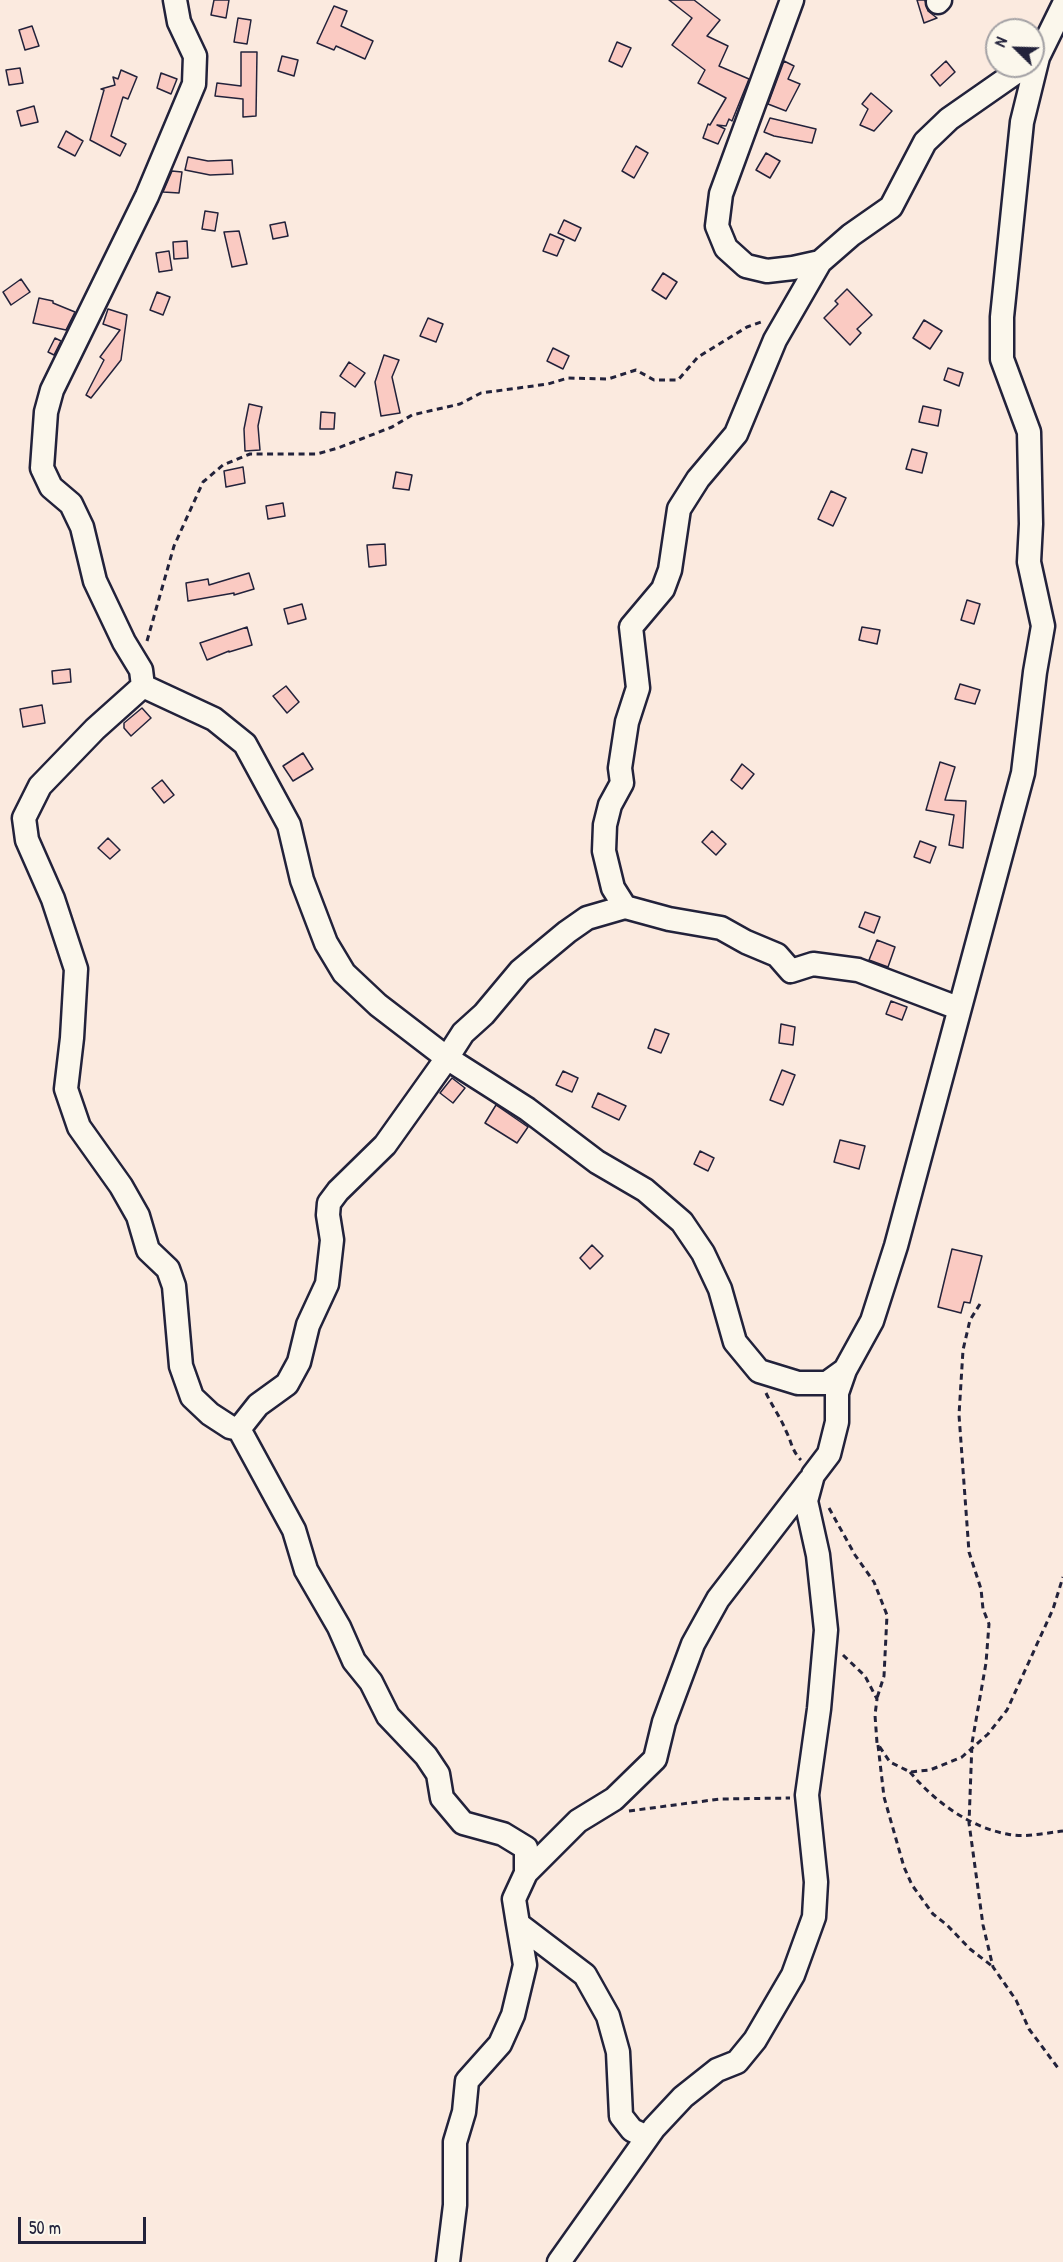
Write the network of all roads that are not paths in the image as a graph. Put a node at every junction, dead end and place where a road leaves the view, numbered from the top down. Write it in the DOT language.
graph roads {
  1 [pos="175,0"];
  2 [pos="792,0"];
  3 [pos="1063,6"];
  4 [pos="1045,38"];
  5 [pos="1009,78"];
  6 [pos="1029,78"];
  7 [pos="820,262"];
  8 [pos="142,678"];
  9 [pos="626,907"];
  10 [pos="958,1008"];
  11 [pos="447,1058"];
  12 [pos="845,1370"];
  13 [pos="239,1430"];
  14 [pos="813,1475"];
  15 [pos="526,1873"];
  16 [pos="518,1924"];
  17 [pos="647,2137"];
  18 [pos="448,2262"];
  19 [pos="559,2262"];
  1 -- 8 [label="street"];
  2 -- 7 [label="street"];
  3 -- 4 [label="street"];
  5 -- 7 [label="street"];
  6 -- 10 [label="street"];
  7 -- 9 [label="street"];
  8 -- 11 [label="street"];
  8 -- 13 [label="street"];
  9 -- 10 [label="street"];
  9 -- 11 [label="street"];
  10 -- 12 [label="street"];
  11 -- 12 [label="street"];
  11 -- 13 [label="street"];
  12 -- 14 [label="street"];
  13 -- 15 [label="street"];
  14 -- 15 [label="street"];
  14 -- 17 [label="street"];
  15 -- 16 [label="street"];
  16 -- 17 [label="street"];
  16 -- 18 [label="street"];
  17 -- 19 [label="street"];
}
